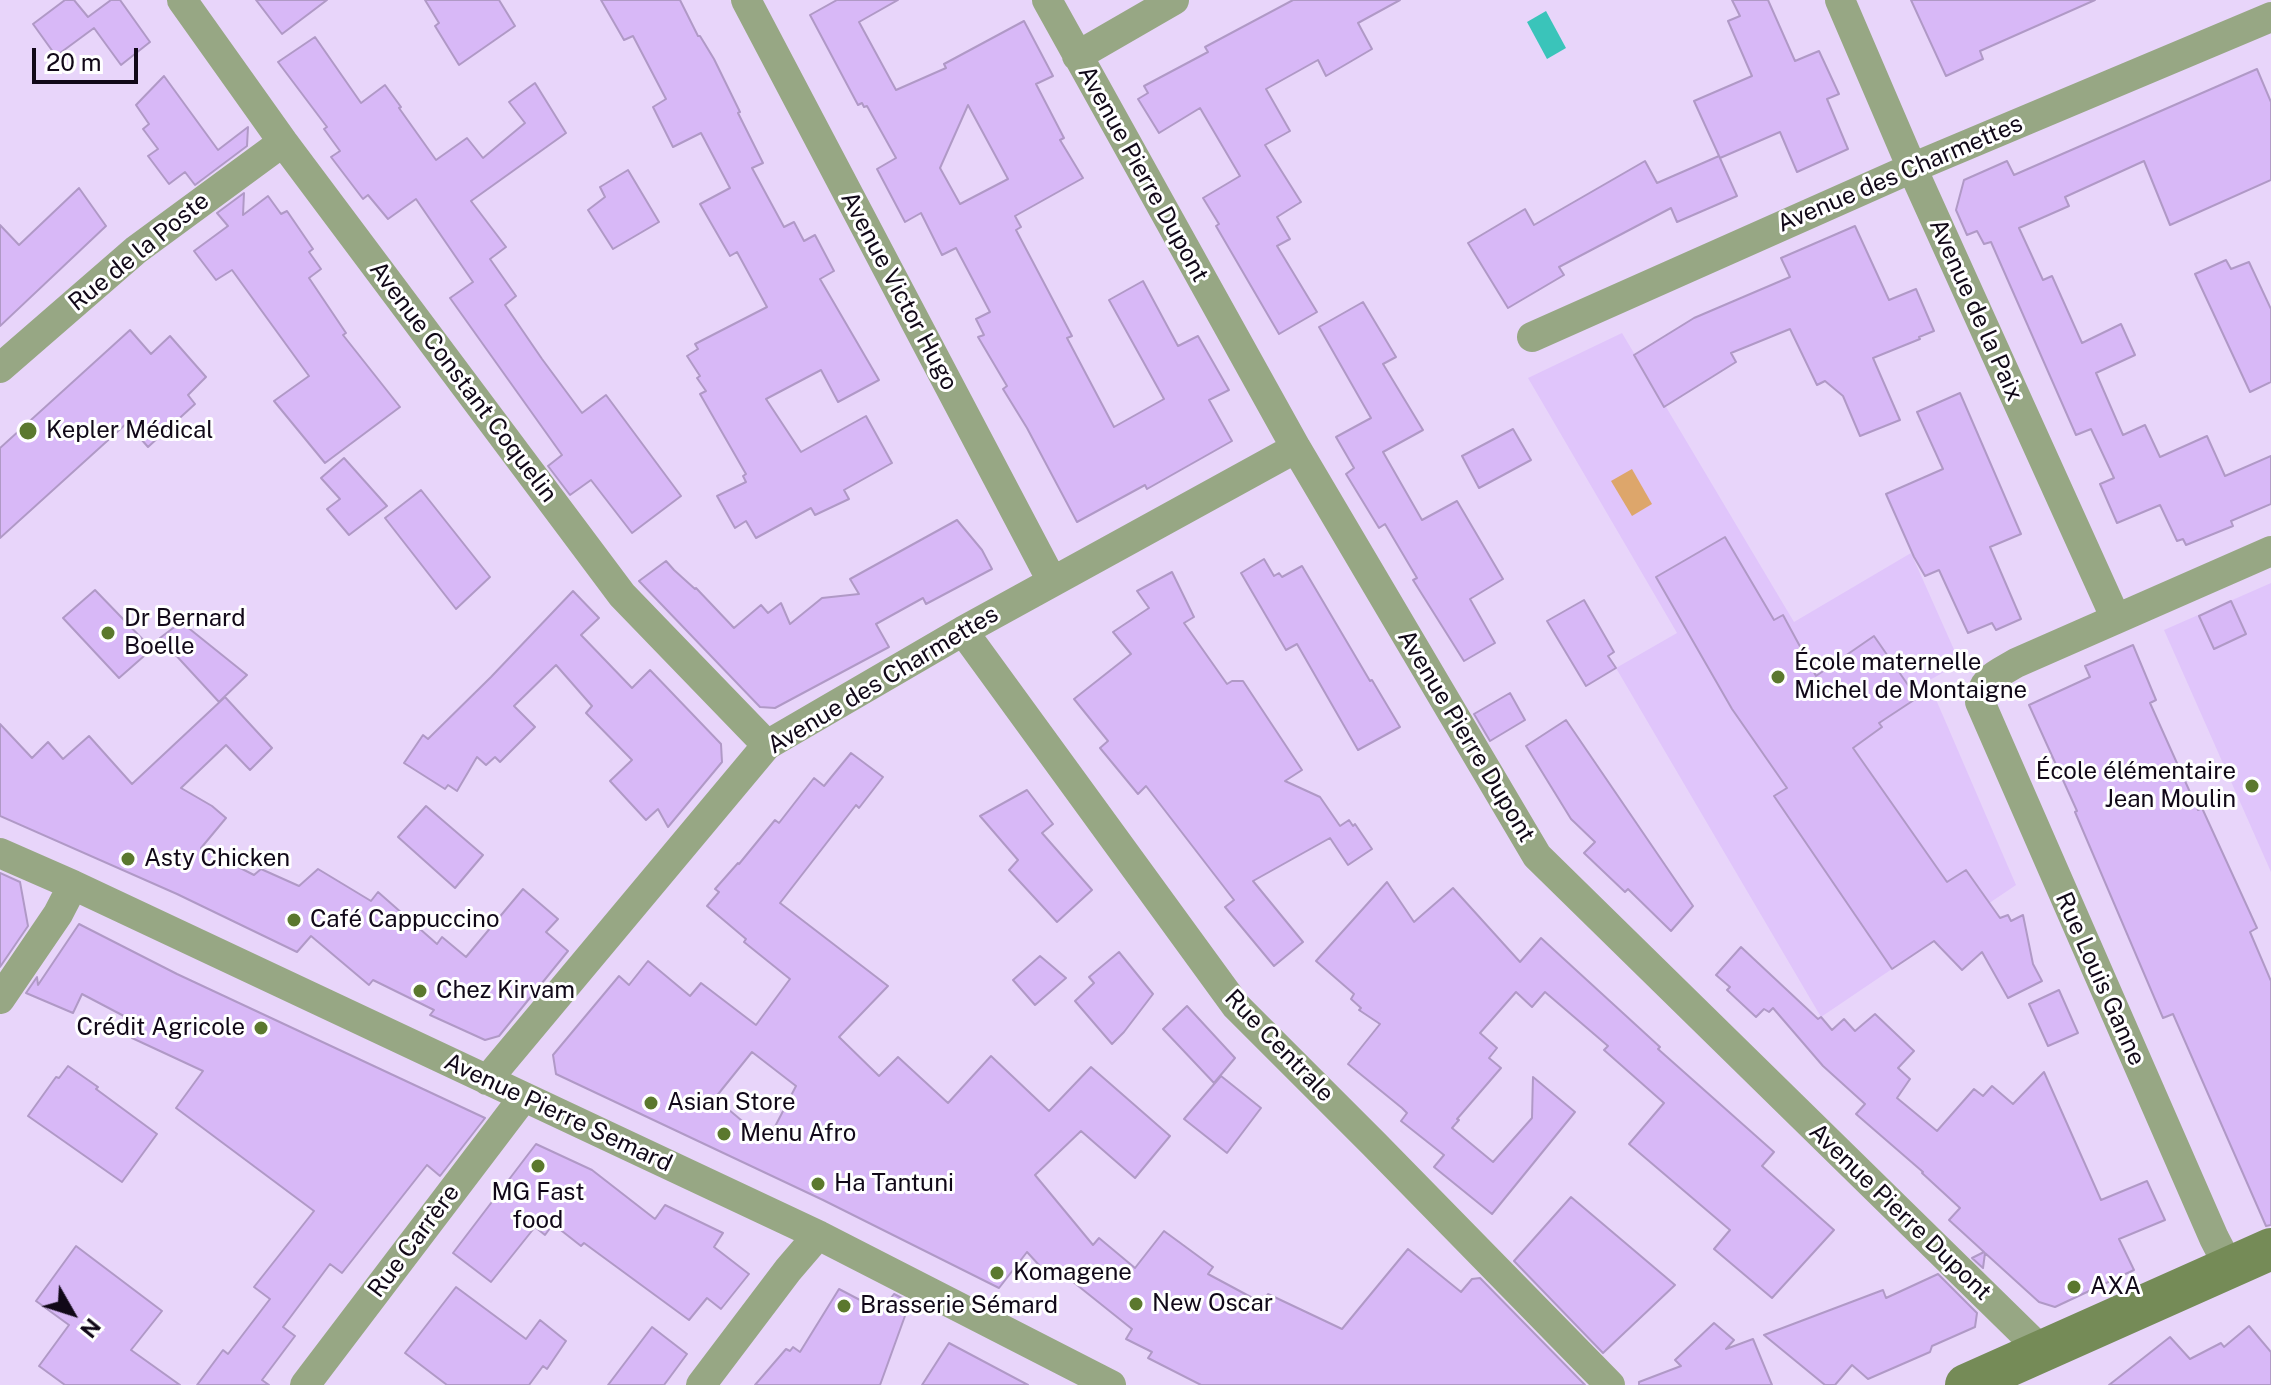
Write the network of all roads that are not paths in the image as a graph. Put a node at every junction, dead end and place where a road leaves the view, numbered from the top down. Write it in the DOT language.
graph roads {
  1 [pos="182,0"];
  2 [pos="746,0"];
  3 [pos="1047,0"];
  4 [pos="1174,0"];
  5 [pos="1840,0"];
  6 [pos="2271,17"];
  7 [pos="1077,56"];
  8 [pos="283,142"];
  9 [pos="1912,168"];
  10 [pos="1532,337"];
  11 [pos="0,368"];
  12 [pos="1296,448"];
  13 [pos="2271,551"];
  14 [pos="1052,581"];
  15 [pos="2116,619"];
  16 [pos="963,631"];
  17 [pos="767,745"];
  18 [pos="0,853"];
  19 [pos="73,885"];
  20 [pos="0,999"];
  21 [pos="487,1080"];
  22 [pos="523,1098"];
  23 [pos="818,1235"];
  24 [pos="2271,1249"];
  25 [pos="2229,1267"];
  26 [pos="2042,1351"];
  27 [pos="305,1385"];
  28 [pos="701,1385"];
  29 [pos="1111,1385"];
  30 [pos="1610,1385"];
  31 [pos="1966,1385"];
  1 -- 8 [label="street, Avenue Constant Coquelin"];
  2 -- 14 [label="street, Avenue Victor Hugo"];
  3 -- 7 [label="street, Avenue Pierre Dupont"];
  4 -- 7 [label="street"];
  5 -- 9 [label="street, Avenue de la Paix"];
  6 -- 9 [label="street, Avenue des Charmettes"];
  7 -- 12 [label="street, Avenue Pierre Dupont"];
  8 -- 11 [label="street, Rue de la Poste"];
  8 -- 17 [label="street, Avenue Constant Coquelin"];
  9 -- 10 [label="street, Avenue des Charmettes"];
  9 -- 15 [label="street, Avenue de la Paix"];
  12 -- 14 [label="street, Avenue des Charmettes"];
  12 -- 26 [label="street, Avenue Pierre Dupont"];
  13 -- 15 [label="street"];
  14 -- 16 [label="street, Avenue des Charmettes"];
  15 -- 25 [label="street, Rue Louis Ganne"];
  16 -- 17 [label="street, Avenue des Charmettes"];
  16 -- 30 [label="street, Rue Centrale"];
  17 -- 21 [label="street, Avenue des Charmettes"];
  18 -- 19 [label="street, Avenue Pierre Semard"];
  19 -- 20 [label="street"];
  19 -- 21 [label="street, Avenue Pierre Semard"];
  21 -- 22 [label="street, Avenue Pierre Semard"];
  22 -- 23 [label="street, Avenue Pierre Semard"];
  22 -- 27 [label="street, Rue Carrère"];
  23 -- 28 [label="street"];
  23 -- 29 [label="street, Avenue Pierre Semard"];
  24 -- 25 [label="main road"];
  25 -- 26 [label="main road"];
  26 -- 31 [label="main road"];
}
